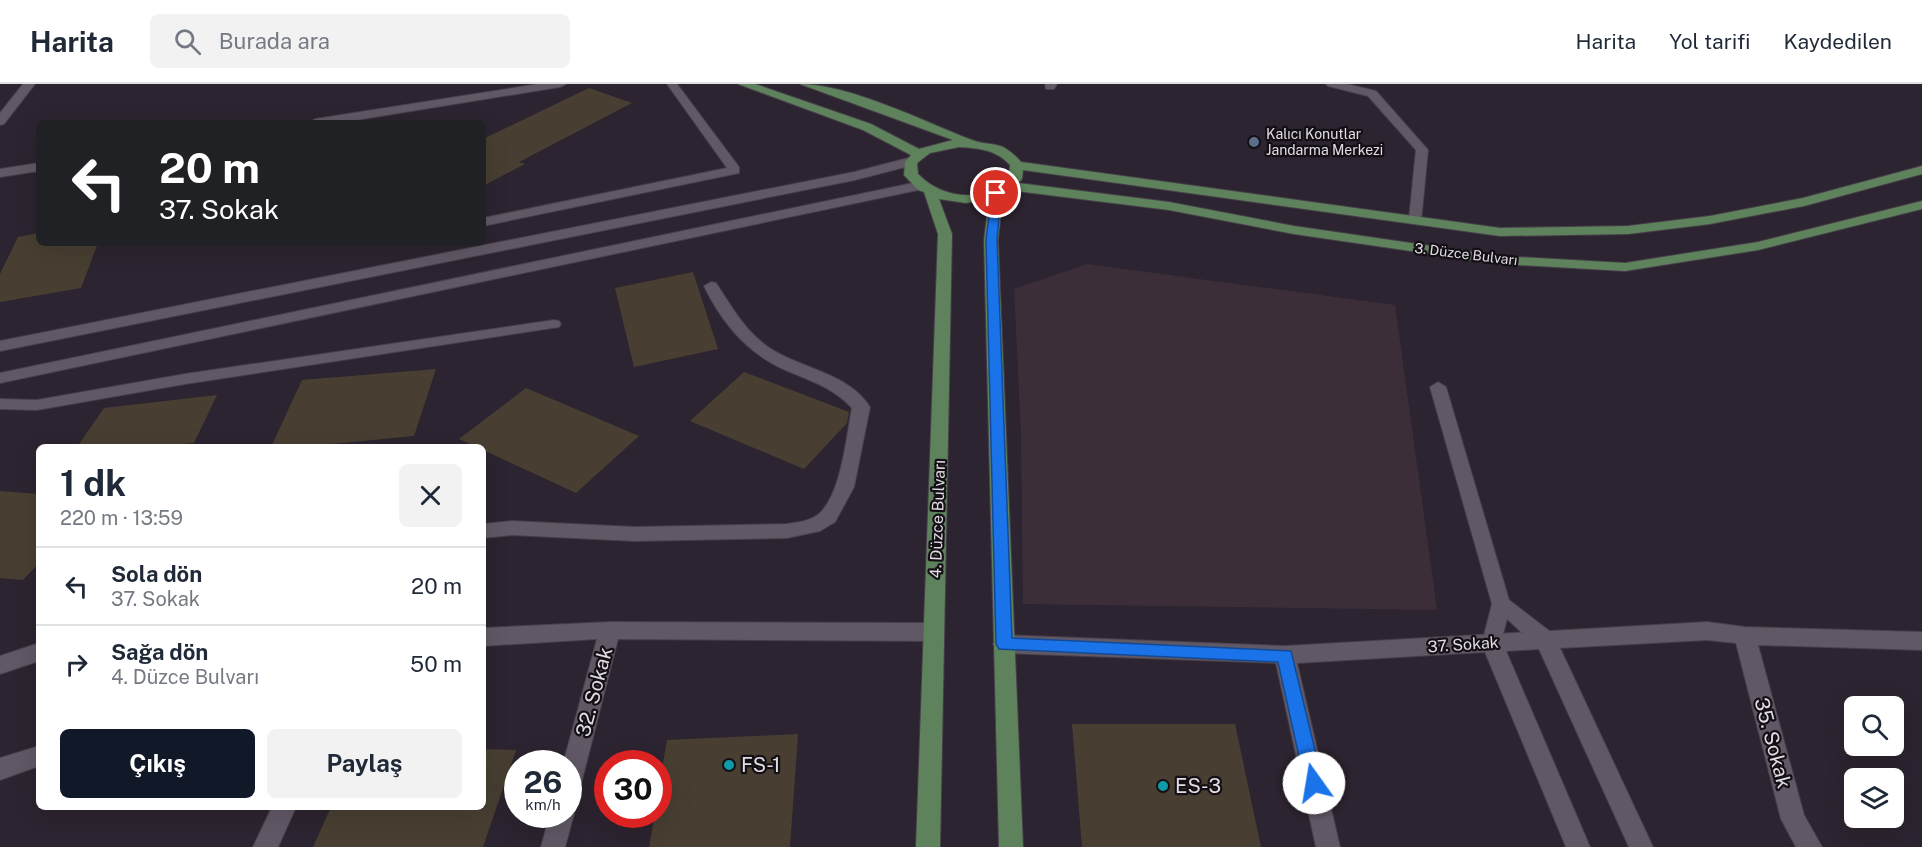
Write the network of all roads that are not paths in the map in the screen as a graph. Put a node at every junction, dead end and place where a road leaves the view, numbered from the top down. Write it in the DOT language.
graph roads {
  1 [pos="29,84"];
  2 [pos="560,84"];
  3 [pos="672,84"];
  4 [pos="744,84"];
  5 [pos="806,84"];
  6 [pos="1332,84"];
  7 [pos="334,120"];
  8 [pos="0,121"];
  9 [pos="974,143"];
  10 [pos="916,157"];
  11 [pos="1017,165"];
  12 [pos="36,167"];
  13 [pos="1922,170"];
  14 [pos="0,173"];
  15 [pos="1002,189"];
  16 [pos="924,190"];
  17 [pos="1922,205"];
  18 [pos="1416,219"];
  19 [pos="486,221"];
  20 [pos="711,286"];
  21 [pos="554,324"];
  22 [pos="0,346"];
  23 [pos="0,378"];
  24 [pos="1438,387"];
  25 [pos="0,404"];
  26 [pos="486,531"];
  27 [pos="1501,604"];
  28 [pos="609,630"];
  29 [pos="934,632"];
  30 [pos="1745,636"];
  31 [pos="486,638"];
  32 [pos="1545,639"];
  33 [pos="1922,641"];
  34 [pos="1492,642"];
  35 [pos="1004,644"];
  36 [pos="36,653"];
  37 [pos="1285,656"];
  38 [pos="0,665"];
  39 [pos="578,750"];
  40 [pos="36,757"];
  41 [pos="0,769"];
  42 [pos="283,810"];
  43 [pos="558,828"];
  44 [pos="265,847"];
  45 [pos="553,847"];
  46 [pos="928,847"];
  47 [pos="1011,847"];
  48 [pos="1328,847"];
  49 [pos="1578,847"];
  50 [pos="1641,847"];
  51 [pos="1810,847"];
  1 -- 8 [label="street"];
  2 -- 7 [label="street"];
  3 -- 19 [label="lane"];
  4 -- 10 [label="main road"];
  5 -- 9 [label="main road"];
  6 -- 18 [label="street"];
  9 -- 10 [label="main road"];
  9 -- 11 [label="main road"];
  10 -- 16 [label="main road, 4. Düzce Bulvarı"];
  10 -- 22 [label="street"];
  11 -- 15 [label="main road"];
  11 -- 18 [label="main road, 3. Düzce Bulvarı"];
  12 -- 14 [label="street"];
  13 -- 18 [label="main road, 3. Düzce Bulvarı"];
  15 -- 16 [label="main road, 3. Düzce Bulvarı"];
  15 -- 17 [label="main road, 3. Düzce Bulvarı"];
  15 -- 35 [label="main road"];
  16 -- 23 [label="street"];
  16 -- 29 [label="main road, 4. Düzce Bulvarı"];
  20 -- 26 [label="street"];
  21 -- 25 [label="lane"];
  24 -- 27 [label="lane"];
  27 -- 32 [label="lane"];
  27 -- 34 [label="lane"];
  28 -- 29 [label="street"];
  28 -- 31 [label="street"];
  28 -- 39 [label="street, 32. Sokak"];
  29 -- 46 [label="main road, 4. Düzce Bulvarı"];
  30 -- 32 [label="street, 37. Sokak"];
  30 -- 33 [label="street, 37. Sokak"];
  30 -- 51 [label="street, 35. Sokak"];
  32 -- 34 [label="street, 37. Sokak"];
  32 -- 50 [label="street"];
  34 -- 37 [label="street, 37. Sokak"];
  34 -- 49 [label="street"];
  35 -- 37 [label="street, 37. Sokak"];
  35 -- 47 [label="main road"];
  36 -- 38 [label="street"];
  37 -- 48 [label="street"];
  40 -- 41 [label="street"];
  42 -- 44 [label="street"];
  43 -- 45 [label="street"];
}
